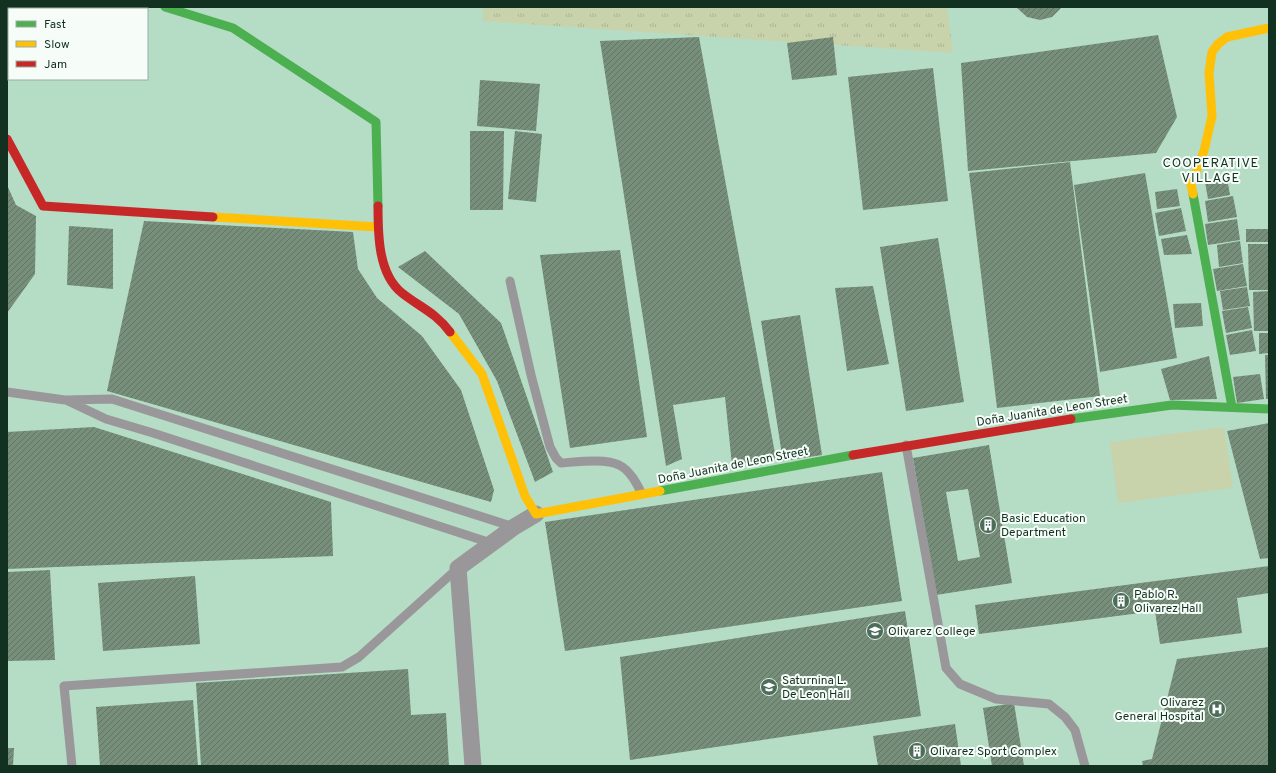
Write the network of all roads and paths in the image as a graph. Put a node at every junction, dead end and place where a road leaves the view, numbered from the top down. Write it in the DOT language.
graph roads {
  1 [pos="165,7"];
  2 [pos="1269,28"];
  3 [pos="7,139"];
  4 [pos="378,227"];
  5 [pos="510,281"];
  6 [pos="7,392"];
  7 [pos="65,400"];
  8 [pos="1232,407"];
  9 [pos="1269,409"];
  10 [pos="906,445"];
  11 [pos="642,494"];
  12 [pos="536,514"];
  13 [pos="514,526"];
  14 [pos="491,543"];
  15 [pos="458,568"];
  16 [pos="72,766"];
  17 [pos="473,766"];
  18 [pos="1085,766"];
  1 -- 4 [label="street"];
  2 -- 8 [label="street"];
  3 -- 4 [label="street"];
  4 -- 12 [label="street"];
  5 -- 11 [label="lane"];
  6 -- 7 [label="lane"];
  7 -- 13 [label="lane"];
  7 -- 14 [label="lane"];
  8 -- 9 [label="street, Doña Juanita de Leon Street"];
  8 -- 10 [label="street, Doña Juanita de Leon Street"];
  10 -- 11 [label="street, Doña Juanita de Leon Street"];
  10 -- 18 [label="lane"];
  11 -- 12 [label="street, Doña Juanita de Leon Street"];
  12 -- 13 [label="street"];
  13 -- 14 [label="street"];
  14 -- 15 [label="street"];
  15 -- 16 [label="lane"];
  15 -- 17 [label="street"];
}
